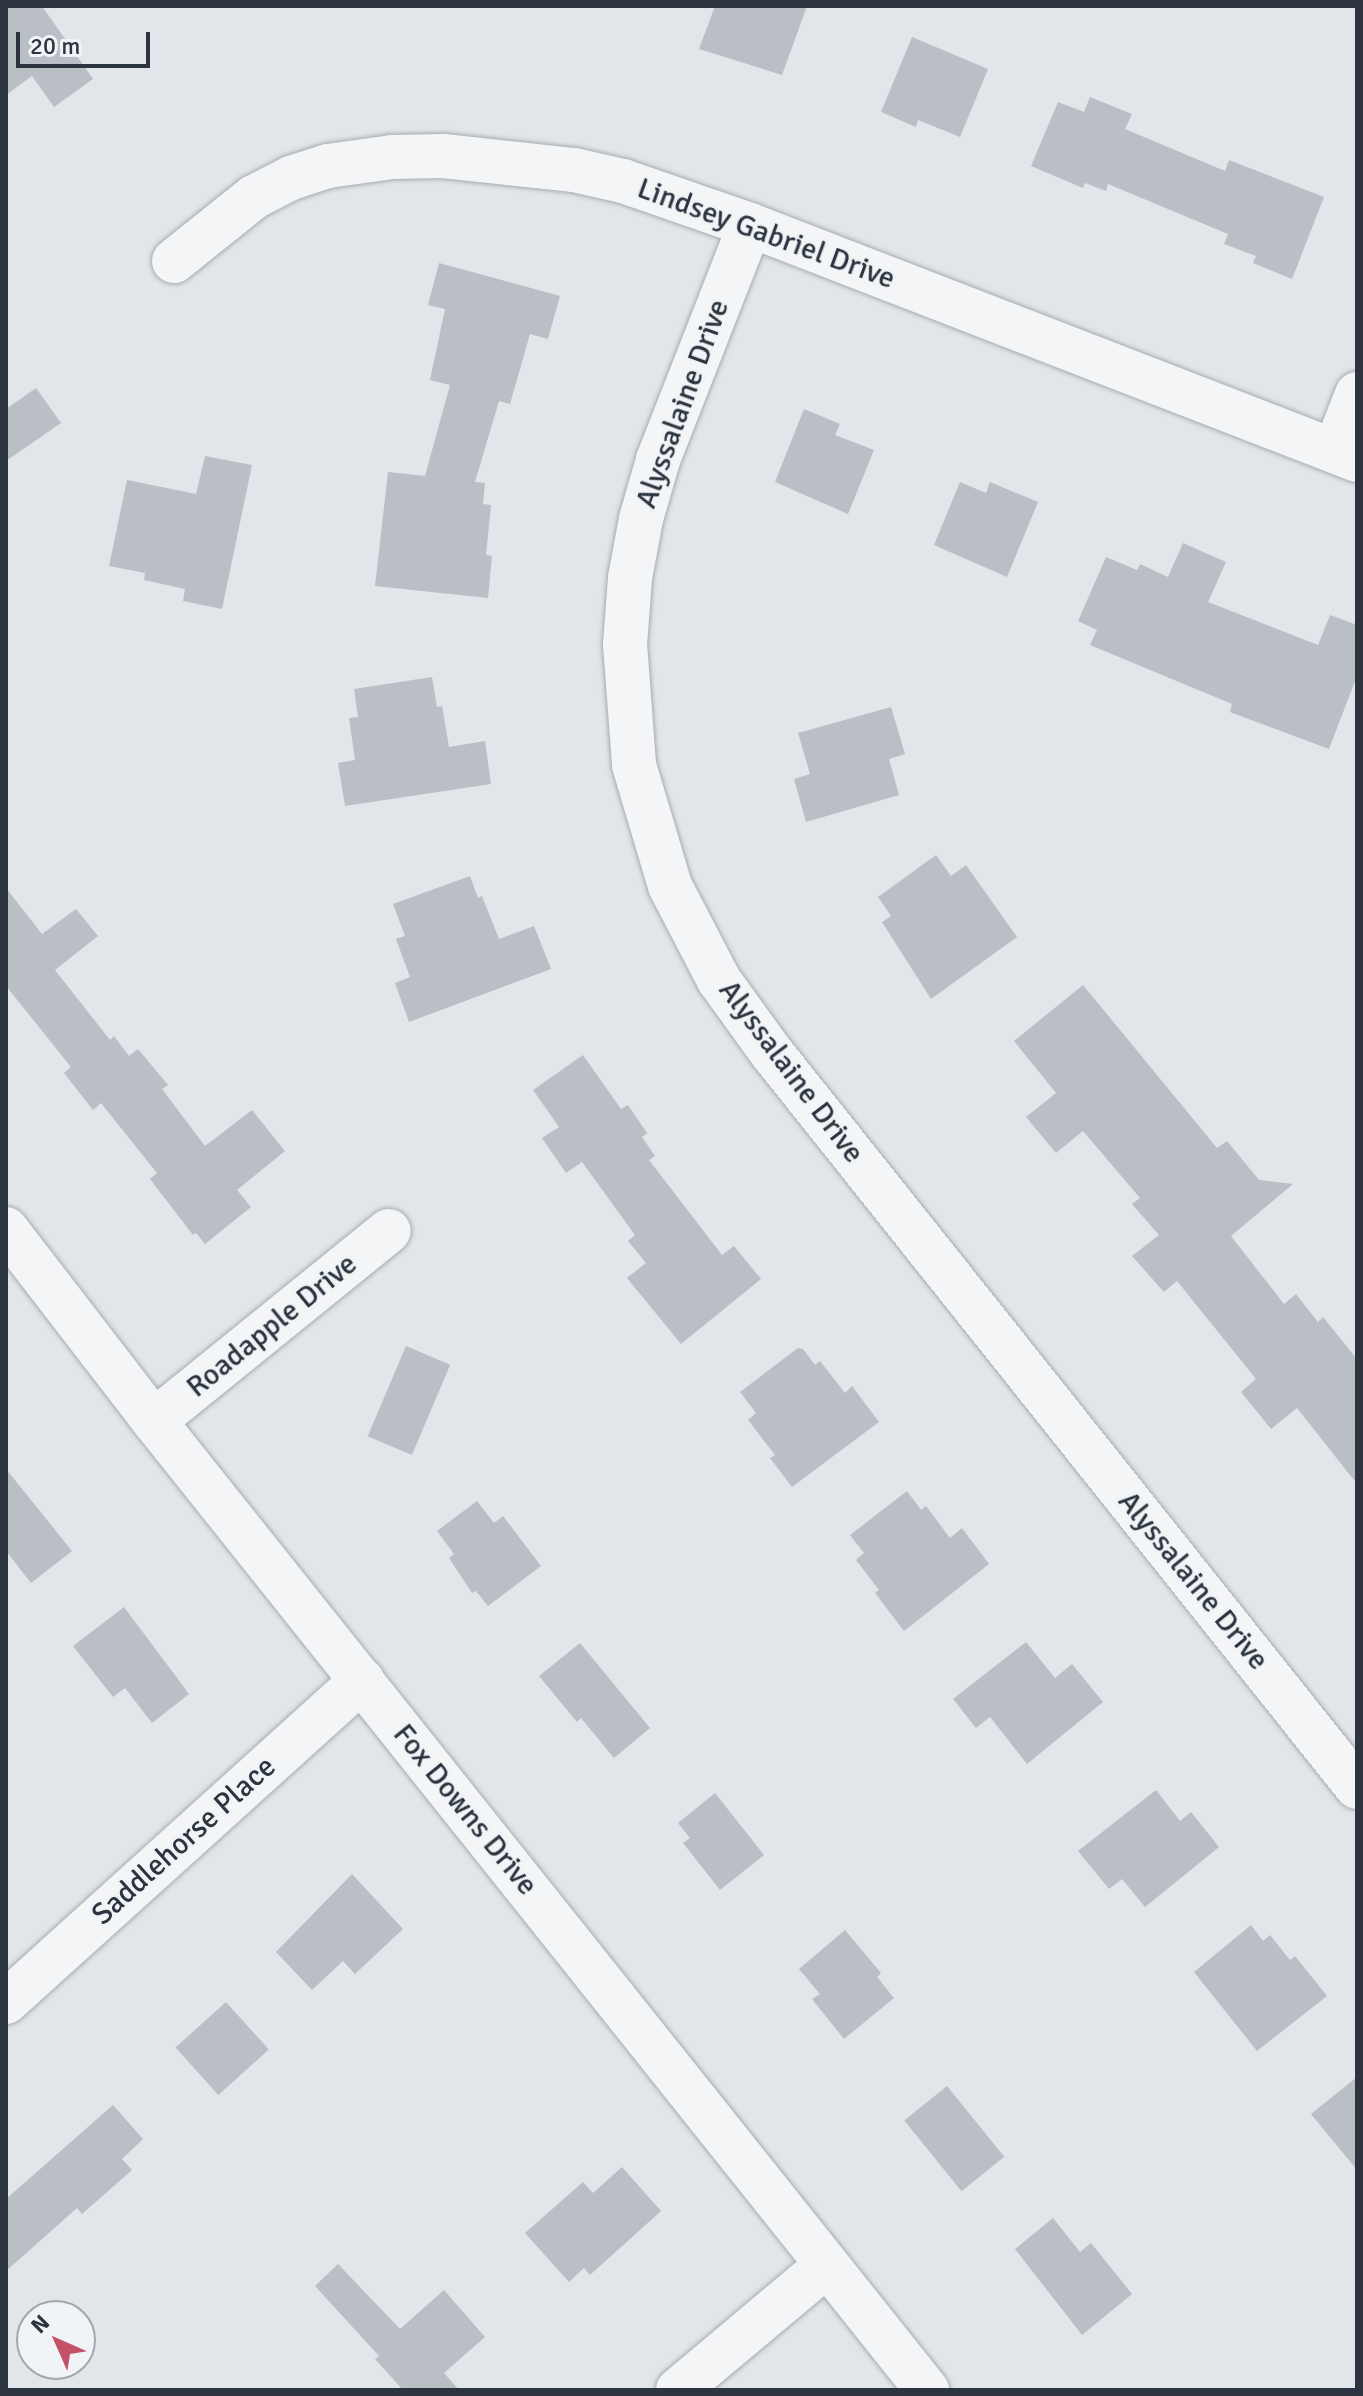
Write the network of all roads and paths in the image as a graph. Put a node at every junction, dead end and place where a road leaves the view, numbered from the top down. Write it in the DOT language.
graph roads {
  1 [pos="750,225"];
  2 [pos="174,261"];
  3 [pos="1357,394"];
  4 [pos="1346,455"];
  5 [pos="6,1229"];
  6 [pos="389,1231"];
  7 [pos="154,1421"];
  8 [pos="362,1680"];
  9 [pos="1357,1787"];
  10 [pos="6,2002"];
  11 [pos="827,2265"];
  12 [pos="678,2390"];
  13 [pos="927,2390"];
  1 -- 2 [label="street, Lindsey Gabriel Drive"];
  1 -- 4 [label="street, Lindsey Gabriel Drive"];
  1 -- 9 [label="street, Alyssalaine Drive"];
  3 -- 4 [label="street"];
  5 -- 7 [label="street, Fox Downs Drive"];
  6 -- 7 [label="street, Roadapple Drive"];
  7 -- 8 [label="street, Fox Downs Drive"];
  8 -- 10 [label="street, Saddlehorse Place"];
  8 -- 11 [label="street, Fox Downs Drive"];
  11 -- 12 [label="street"];
  11 -- 13 [label="street, Fox Downs Drive"];
}
